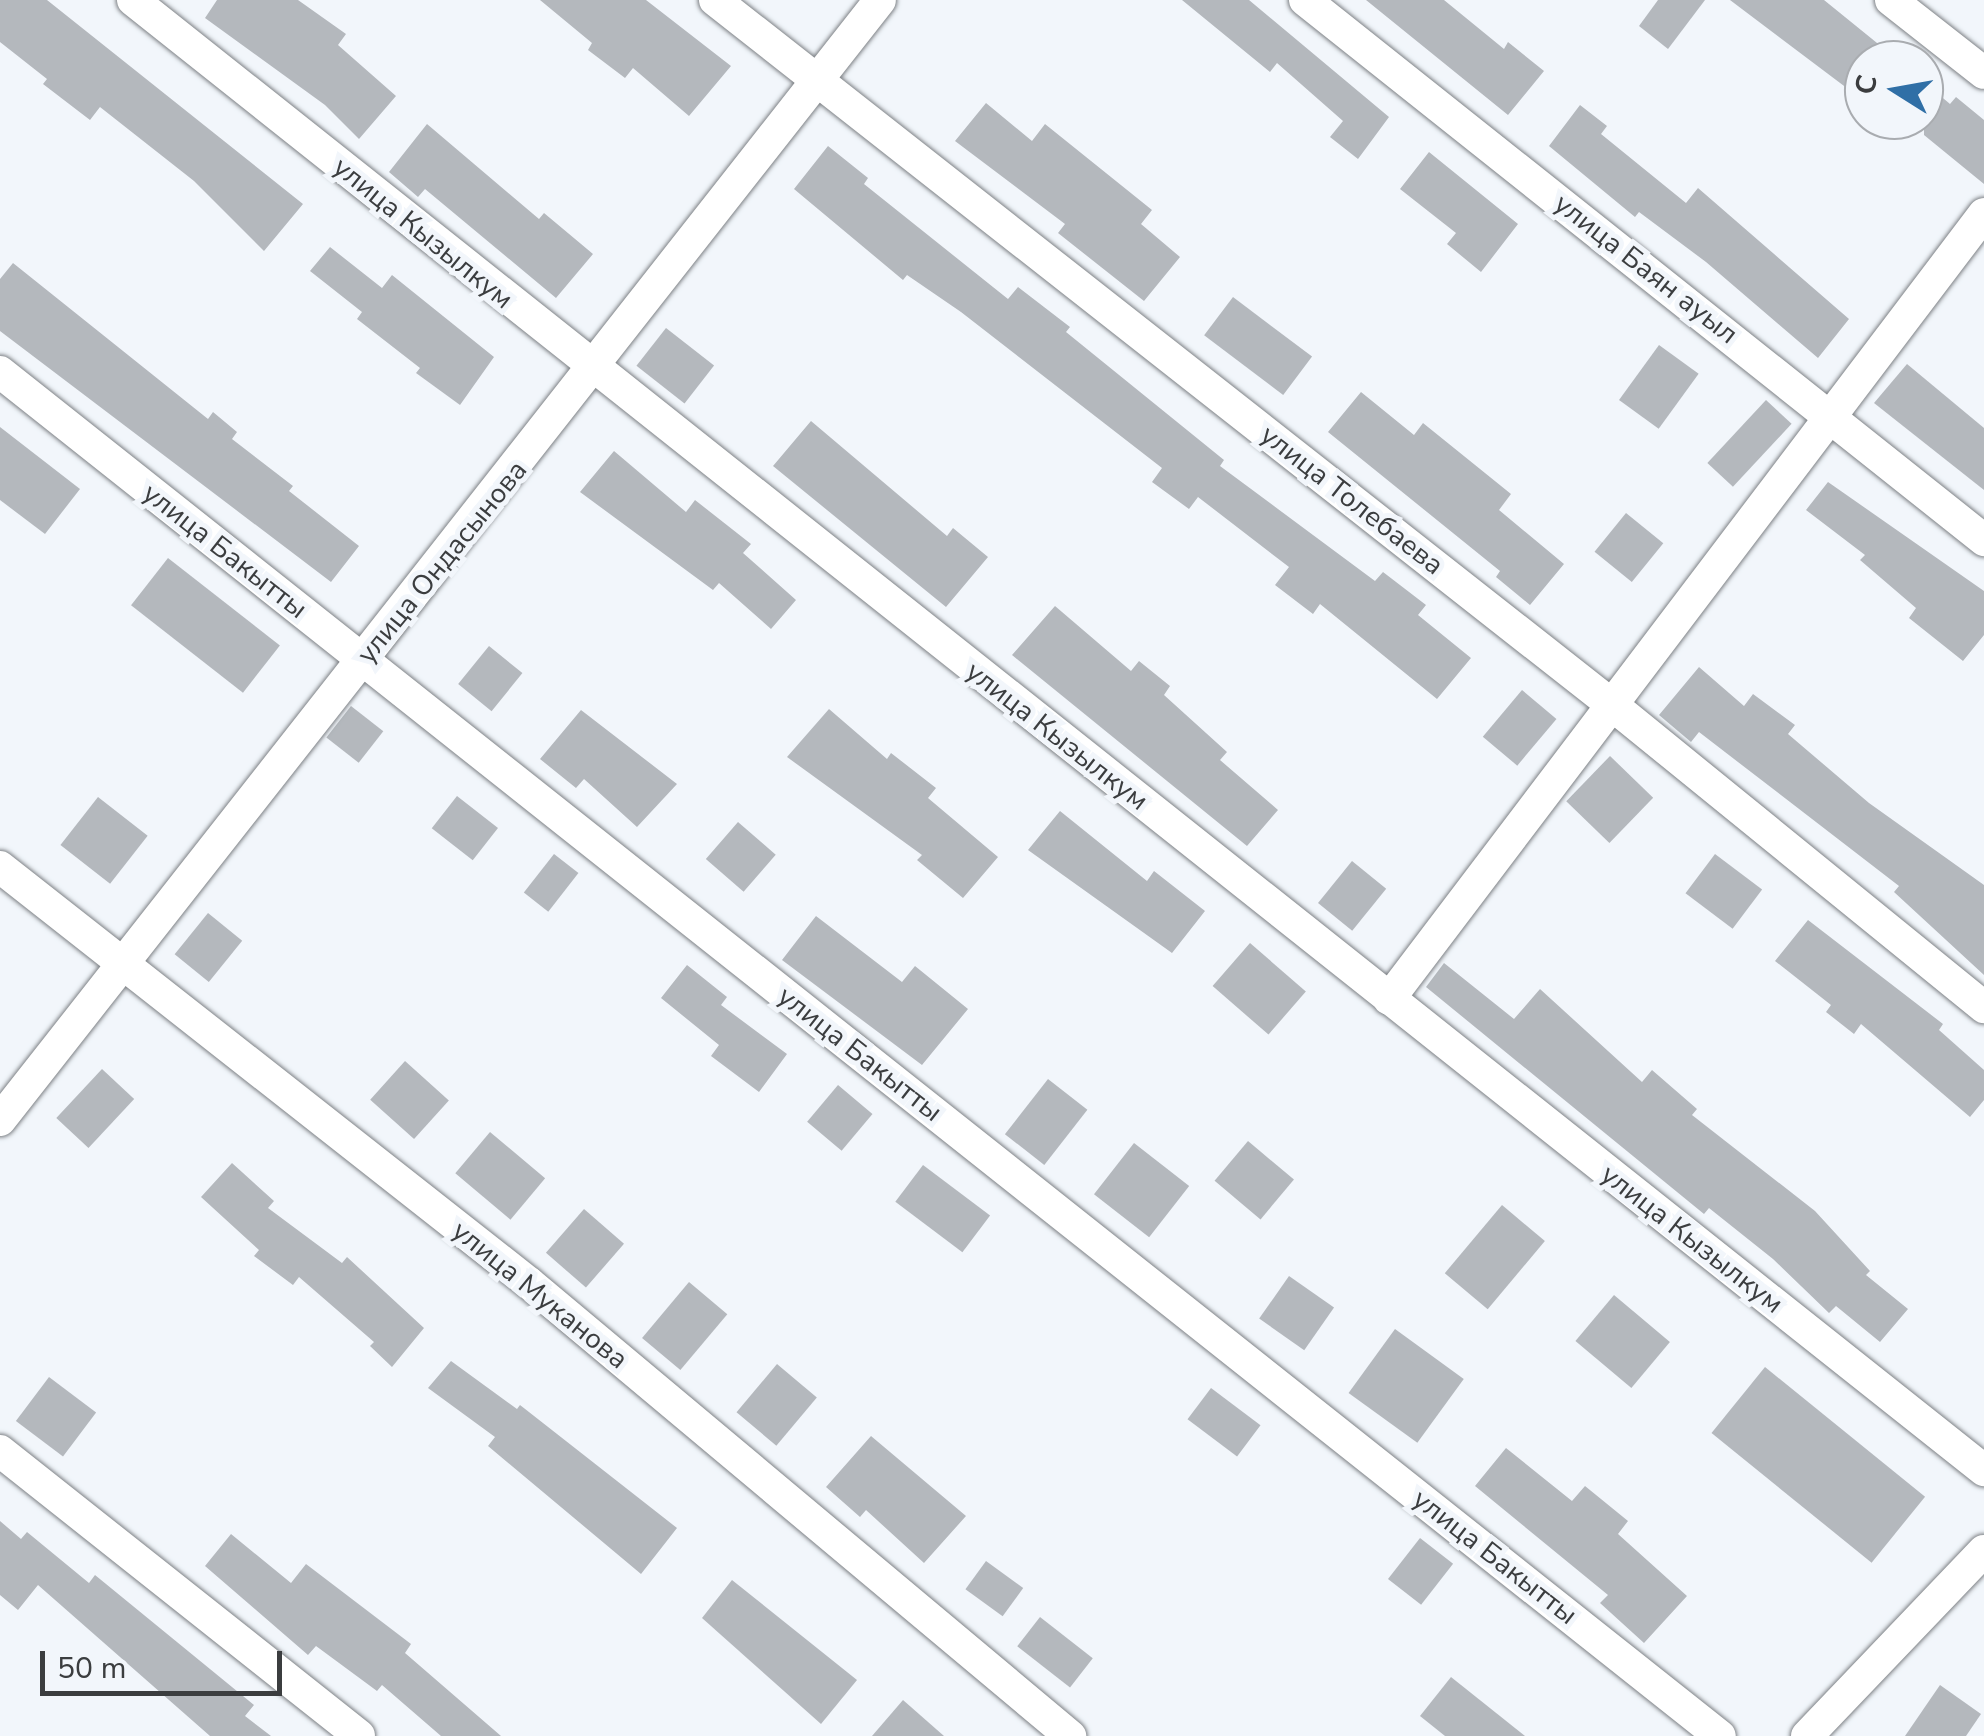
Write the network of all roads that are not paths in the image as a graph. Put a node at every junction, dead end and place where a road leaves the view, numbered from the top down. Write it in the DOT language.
graph roads {
  1 [pos="132,0"];
  2 [pos="715,0"];
  3 [pos="880,0"];
  4 [pos="1306,0"];
  5 [pos="1891,0"];
  6 [pos="1984,73"];
  7 [pos="817,80"];
  8 [pos="1984,214"];
  9 [pos="595,370"];
  10 [pos="0,372"];
  11 [pos="1828,412"];
  12 [pos="1984,540"];
  13 [pos="364,661"];
  14 [pos="1610,704"];
  15 [pos="0,867"];
  16 [pos="124,963"];
  17 [pos="1389,999"];
  18 [pos="1984,1007"];
  19 [pos="0,1120"];
  20 [pos="0,1451"];
  21 [pos="1984,1470"];
  22 [pos="1984,1551"];
  23 [pos="358,1736"];
  24 [pos="1070,1736"];
  25 [pos="1720,1736"];
  26 [pos="1807,1736"];
  1 -- 9 [label="street, улица Кызылкум"];
  2 -- 7 [label="street, улица Толебаева"];
  3 -- 7 [label="street, улица Ондасынова"];
  4 -- 11 [label="street, улица Баян ауыл"];
  5 -- 6 [label="street"];
  7 -- 9 [label="street, улица Ондасынова"];
  7 -- 14 [label="street, улица Толебаева"];
  8 -- 11 [label="street"];
  9 -- 13 [label="street, улица Ондасынова"];
  9 -- 17 [label="street, улица Кызылкум"];
  10 -- 13 [label="street, улица Бакытты"];
  11 -- 12 [label="street, улица Баян ауыл"];
  11 -- 14 [label="street"];
  13 -- 16 [label="street, улица Ондасынова"];
  13 -- 25 [label="street, улица Бакытты"];
  14 -- 17 [label="street"];
  14 -- 18 [label="street, улица Толебаева"];
  15 -- 16 [label="street, улица Муканова"];
  16 -- 19 [label="street, улица Ондасынова"];
  16 -- 24 [label="street, улица Муканова"];
  17 -- 21 [label="street, улица Кызылкум"];
  20 -- 23 [label="street"];
  22 -- 26 [label="street"];
}
